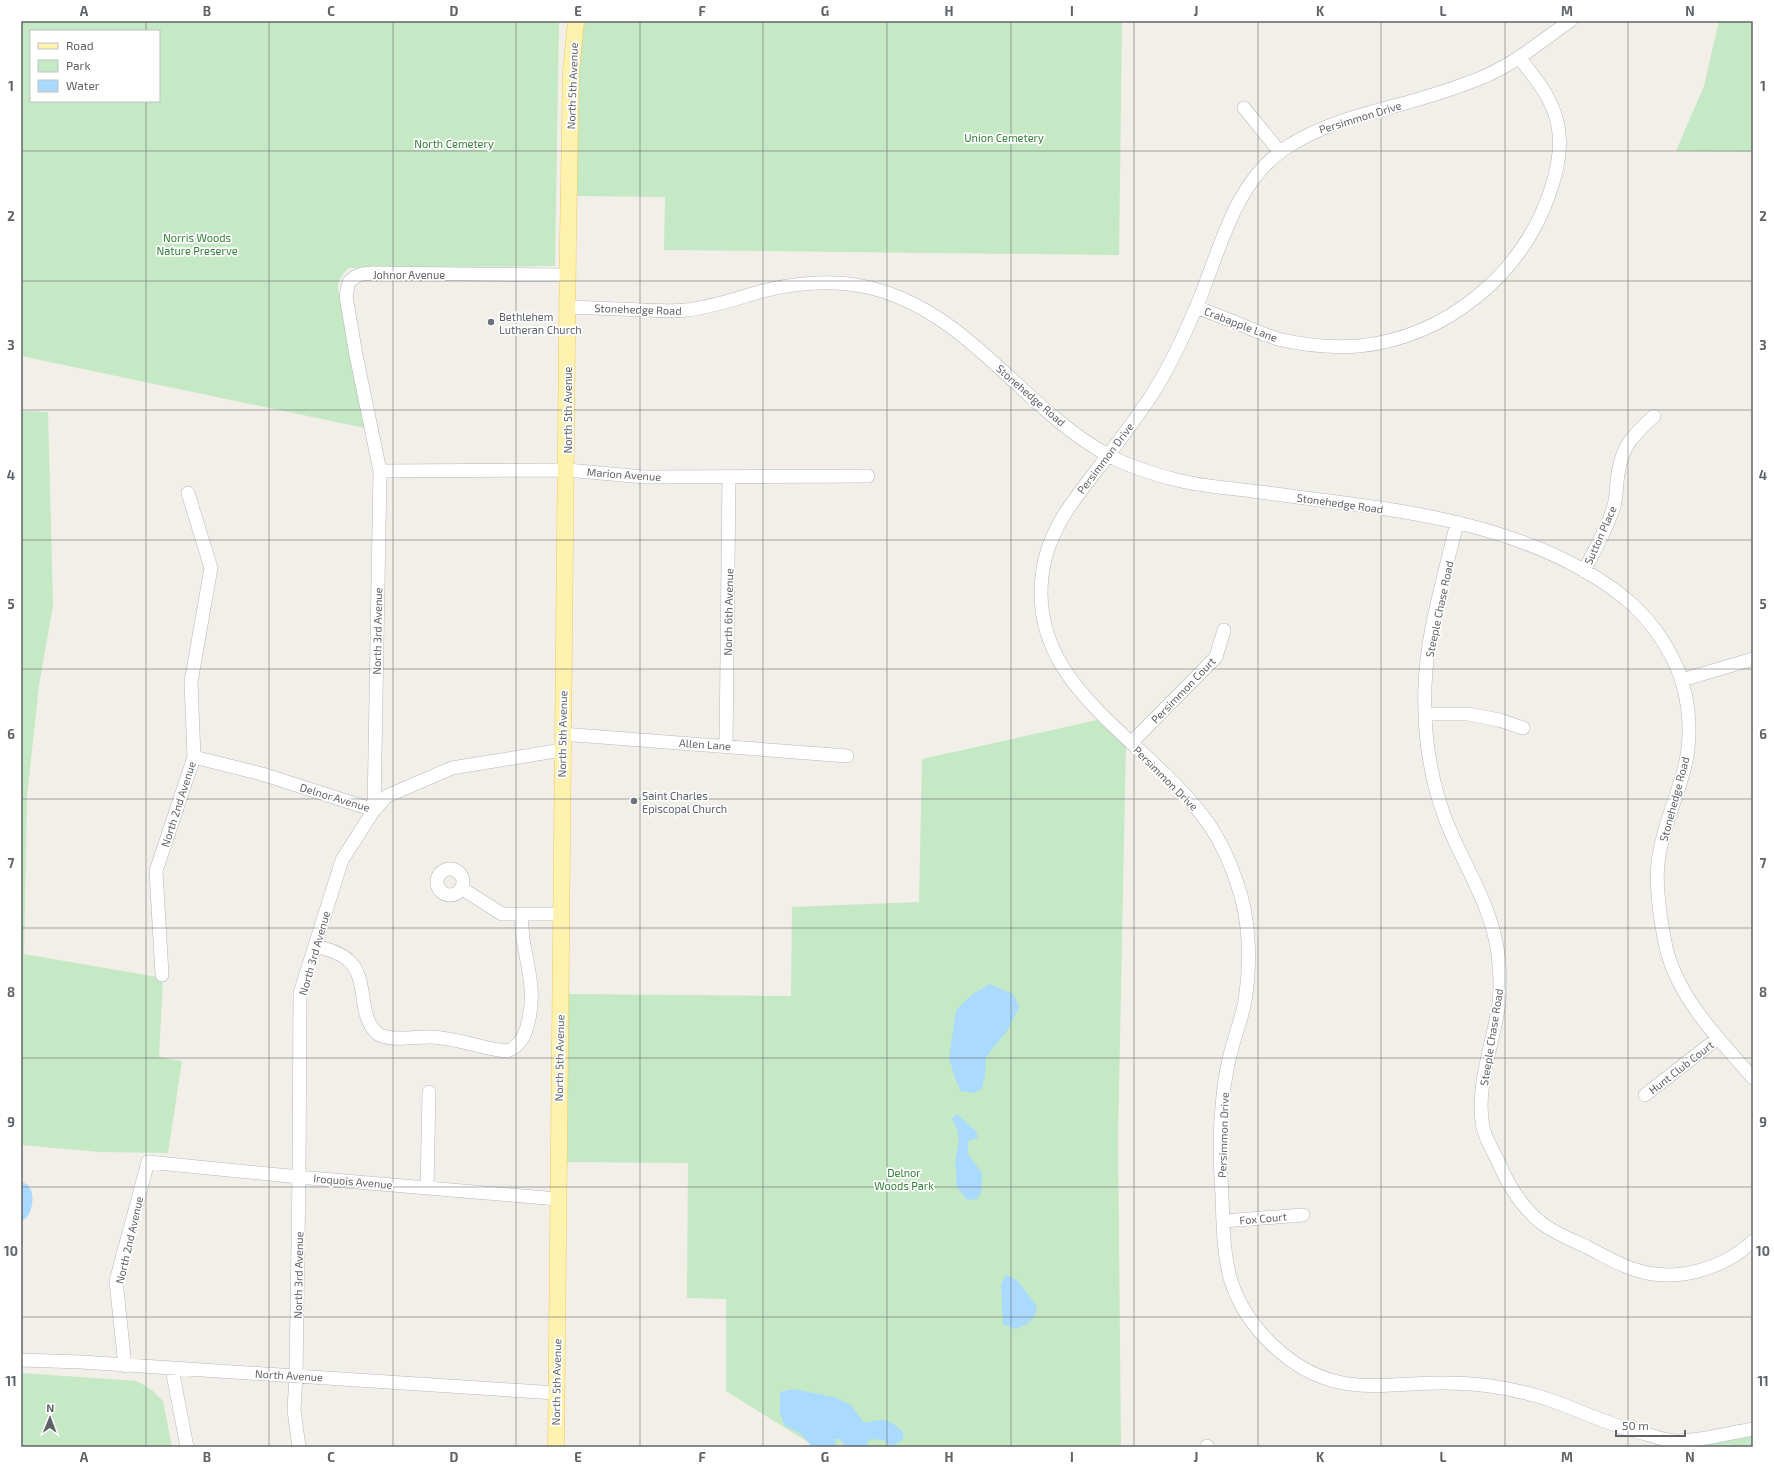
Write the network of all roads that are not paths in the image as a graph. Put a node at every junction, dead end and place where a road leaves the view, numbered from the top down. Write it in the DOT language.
graph roads {
  1 [pos="576,21"];
  2 [pos="1570,21"];
  3 [pos="1519,57"];
  4 [pos="1244,108"];
  5 [pos="1280,152"];
  6 [pos="568,274"];
  7 [pos="568,307"];
  8 [pos="1196,307"];
  9 [pos="1654,416"];
  10 [pos="1108,456"];
  11 [pos="567,470"];
  12 [pos="380,471"];
  13 [pos="868,476"];
  14 [pos="729,478"];
  15 [pos="188,493"];
  16 [pos="1457,522"];
  17 [pos="1584,571"];
  18 [pos="1224,630"];
  19 [pos="1753,659"];
  20 [pos="1682,680"];
  21 [pos="1425,714"];
  22 [pos="1523,728"];
  23 [pos="562,734"];
  24 [pos="1131,743"];
  25 [pos="726,746"];
  26 [pos="562,750"];
  27 [pos="847,756"];
  28 [pos="194,757"];
  29 [pos="374,810"];
  30 [pos="461,888"];
  31 [pos="521,914"];
  32 [pos="561,914"];
  33 [pos="314,945"];
  34 [pos="162,975"];
  35 [pos="1718,1038"];
  36 [pos="1753,1078"];
  37 [pos="429,1092"];
  38 [pos="1645,1095"];
  39 [pos="148,1162"];
  40 [pos="299,1176"];
  41 [pos="427,1187"];
  42 [pos="558,1199"];
  43 [pos="1303,1215"];
  44 [pos="1223,1221"];
  45 [pos="1753,1241"];
  46 [pos="21,1360"];
  47 [pos="125,1366"];
  48 [pos="172,1369"];
  49 [pos="296,1376"];
  50 [pos="556,1393"];
  51 [pos="1753,1429"];
  52 [pos="1664,1443"];
  53 [pos="187,1447"];
  54 [pos="298,1447"];
  55 [pos="556,1447"];
  1 -- 6 [label="main road, North 5th Avenue"];
  2 -- 3 [label="street, Persimmon Drive"];
  3 -- 5 [label="street, Persimmon Drive"];
  3 -- 8 [label="street, Crabapple Lane"];
  4 -- 5 [label="street"];
  5 -- 8 [label="street, Persimmon Drive"];
  6 -- 7 [label="main road, North 5th Avenue"];
  6 -- 12 [label="street, Johnor Avenue"];
  7 -- 10 [label="street, Stonehedge Road"];
  7 -- 11 [label="main road, North 5th Avenue"];
  8 -- 10 [label="street, Persimmon Drive"];
  9 -- 17 [label="street, Sutton Place"];
  10 -- 16 [label="street, Stonehedge Road"];
  10 -- 24 [label="street, Persimmon Drive"];
  11 -- 12 [label="street, Marion Avenue"];
  11 -- 14 [label="street, Marion Avenue"];
  11 -- 23 [label="main road, North 5th Avenue"];
  12 -- 29 [label="street, North 3rd Avenue"];
  13 -- 14 [label="street, Marion Avenue"];
  14 -- 25 [label="street, North 6th Avenue"];
  15 -- 28 [label="street, North 2nd Avenue"];
  16 -- 17 [label="street, Stonehedge Road"];
  16 -- 21 [label="street, Steeple Chase Road"];
  17 -- 20 [label="street, Stonehedge Road"];
  18 -- 24 [label="street, Persimmon Court"];
  19 -- 20 [label="street"];
  20 -- 35 [label="street, Stonehedge Road"];
  21 -- 22 [label="street"];
  21 -- 45 [label="street, Steeple Chase Road"];
  23 -- 25 [label="street, Allen Lane"];
  23 -- 26 [label="main road, North 5th Avenue"];
  24 -- 44 [label="street, Persimmon Drive"];
  25 -- 27 [label="street, Allen Lane"];
  26 -- 29 [label="street, Delnor Avenue"];
  26 -- 32 [label="main road, North 5th Avenue"];
  28 -- 29 [label="street, Delnor Avenue"];
  28 -- 34 [label="street, North 2nd Avenue"];
  29 -- 33 [label="street, North 3rd Avenue"];
  30 -- 31 [label="street"];
  31 -- 32 [label="street"];
  31 -- 33 [label="street"];
  32 -- 42 [label="main road, North 5th Avenue"];
  33 -- 40 [label="street, North 3rd Avenue"];
  35 -- 36 [label="street, Stonehedge Road"];
  35 -- 38 [label="street, Hunt Club Court"];
  37 -- 41 [label="street"];
  39 -- 40 [label="street, Iroquois Avenue"];
  39 -- 47 [label="street, North 2nd Avenue"];
  40 -- 41 [label="street, Iroquois Avenue"];
  40 -- 49 [label="street, North 3rd Avenue"];
  41 -- 42 [label="street, Iroquois Avenue"];
  42 -- 50 [label="main road, North 5th Avenue"];
  43 -- 44 [label="street, Fox Court"];
  44 -- 52 [label="street, Persimmon Drive"];
  46 -- 47 [label="street, North Avenue"];
  47 -- 48 [label="street, North Avenue"];
  48 -- 49 [label="street, North Avenue"];
  48 -- 53 [label="street"];
  49 -- 50 [label="street, North Avenue"];
  49 -- 54 [label="street, North 3rd Avenue"];
  50 -- 55 [label="main road, North 5th Avenue"];
  51 -- 52 [label="street, Persimmon Drive"];
}
